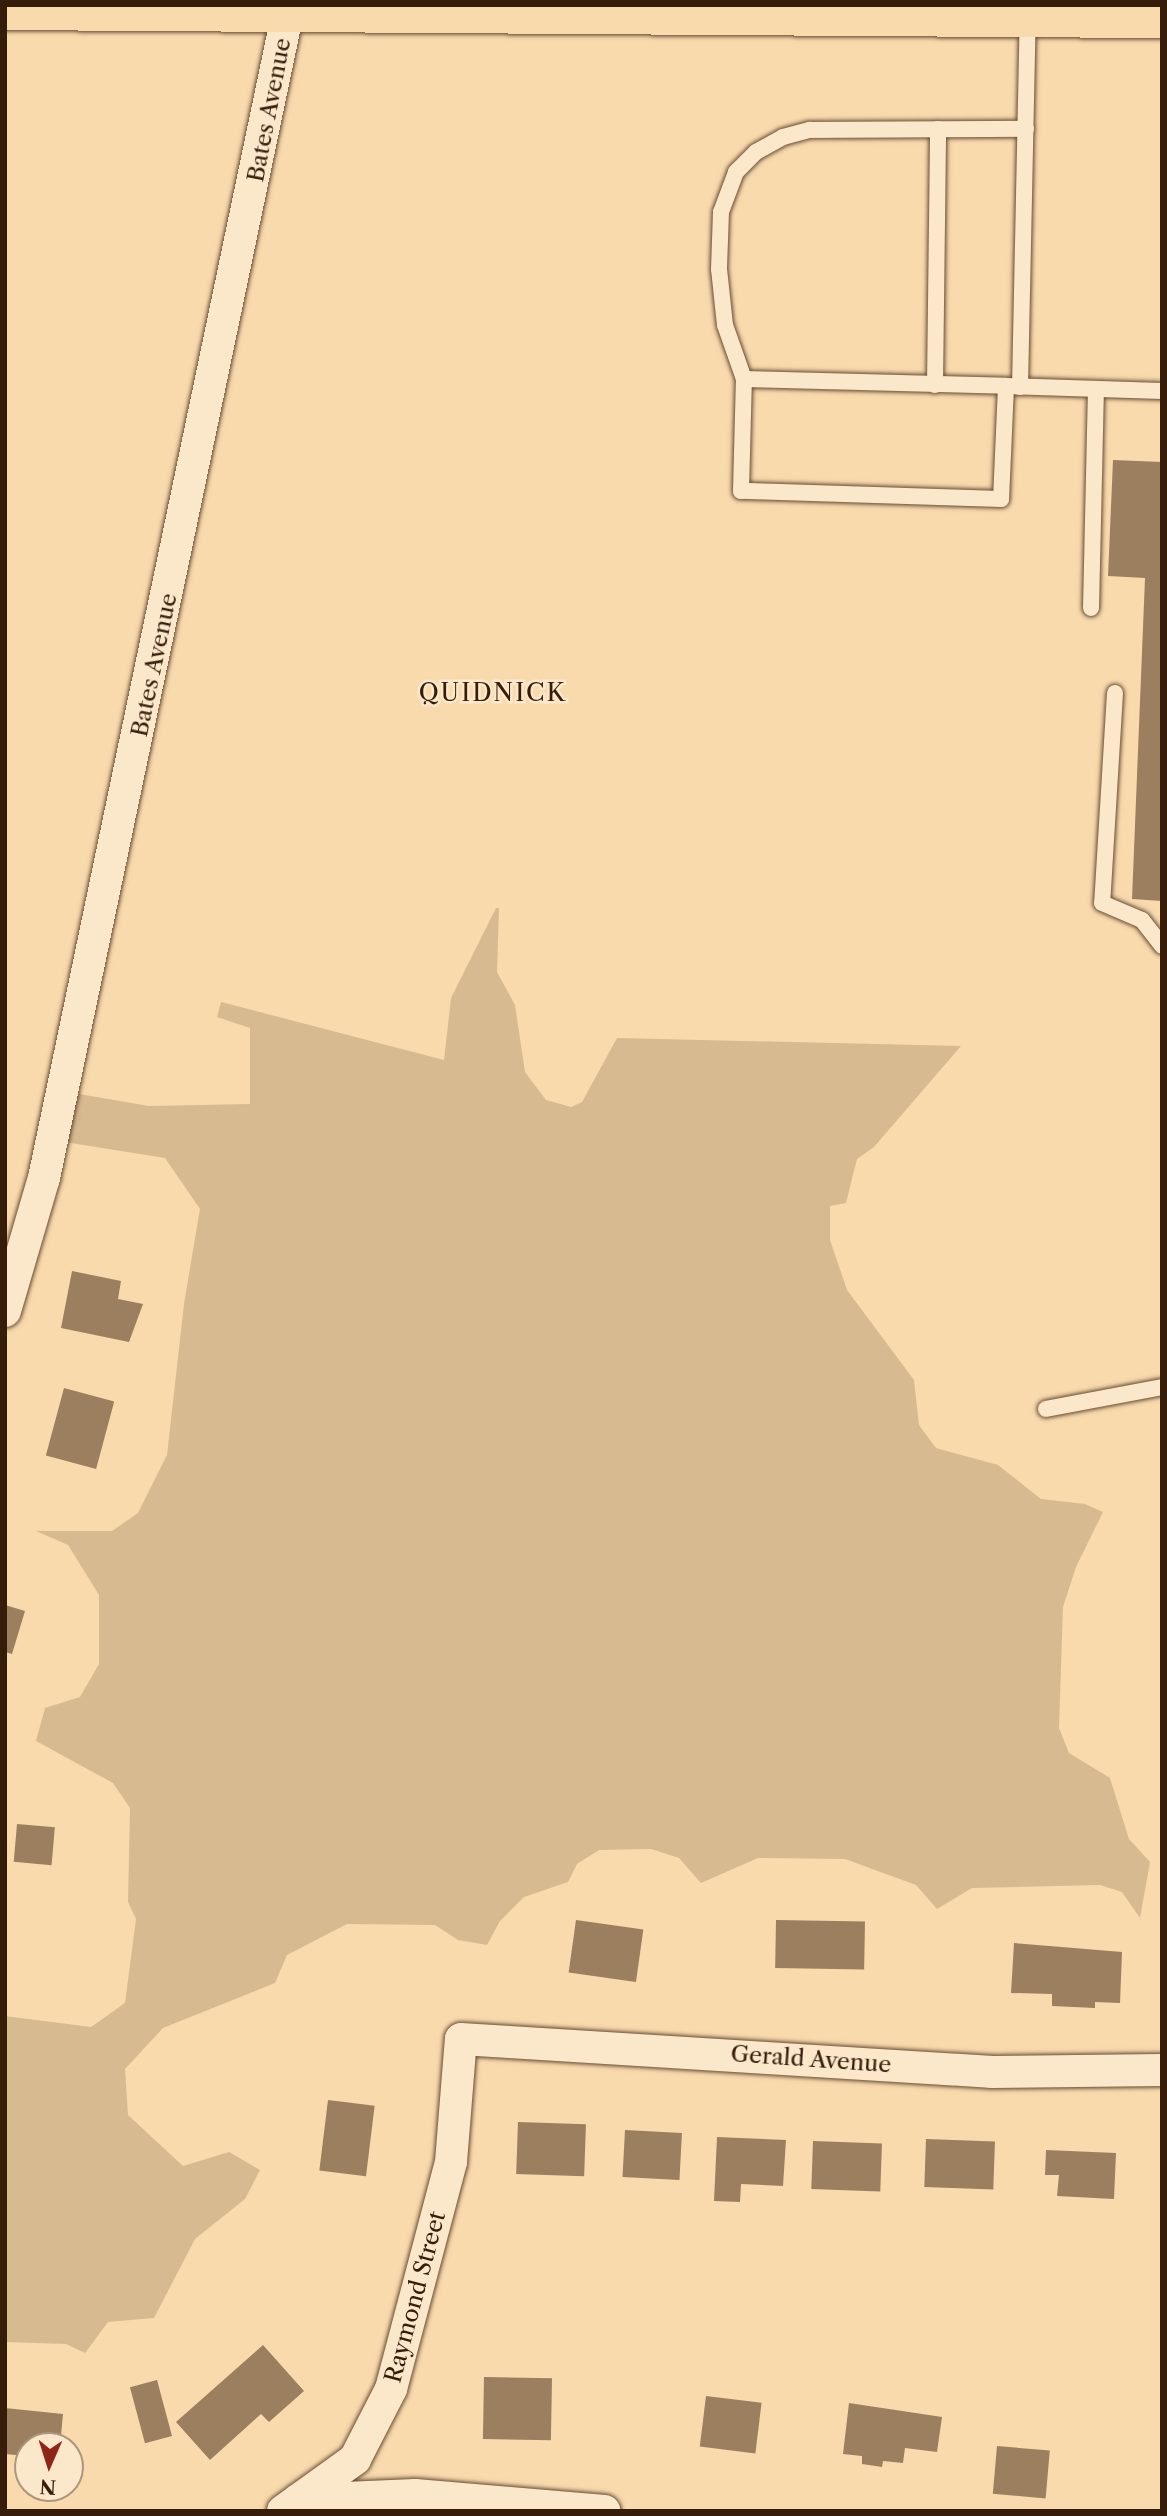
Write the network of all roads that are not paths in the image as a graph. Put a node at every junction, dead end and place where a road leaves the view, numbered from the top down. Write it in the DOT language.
graph roads {
  1 [pos="5,11"];
  2 [pos="730,11"];
  3 [pos="287,16"];
  4 [pos="1028,18"];
  5 [pos="1162,19"];
  6 [pos="1026,129"];
  7 [pos="938,130"];
  8 [pos="744,379"];
  9 [pos="935,385"];
  10 [pos="1013,387"];
  11 [pos="1096,389"];
  12 [pos="1162,391"];
  13 [pos="1091,608"];
  14 [pos="1115,693"];
  15 [pos="1162,946"];
  16 [pos="5,1311"];
  17 [pos="1162,1387"];
  18 [pos="1046,1409"];
  19 [pos="461,2039"];
  20 [pos="1162,2070"];
  21 [pos="292,2505"];
  22 [pos="262,2511"];
  23 [pos="604,2511"];
  1 -- 3 [label="main road"];
  2 -- 3 [label="main road"];
  2 -- 4 [label="main road"];
  3 -- 16 [label="street, Bates Avenue"];
  4 -- 5 [label="main road"];
  4 -- 6 [label="lane"];
  6 -- 7 [label="lane"];
  6 -- 10 [label="lane"];
  7 -- 8 [label="lane"];
  7 -- 9 [label="lane"];
  8 -- 9 [label="lane"];
  8 -- 10 [label="lane"];
  9 -- 10 [label="lane"];
  10 -- 11 [label="lane"];
  11 -- 12 [label="lane"];
  11 -- 13 [label="lane"];
  14 -- 15 [label="lane"];
  17 -- 18 [label="lane"];
  19 -- 20 [label="street, Gerald Avenue"];
  19 -- 21 [label="street, Raymond Street"];
  21 -- 22 [label="street"];
  21 -- 23 [label="street"];
}
